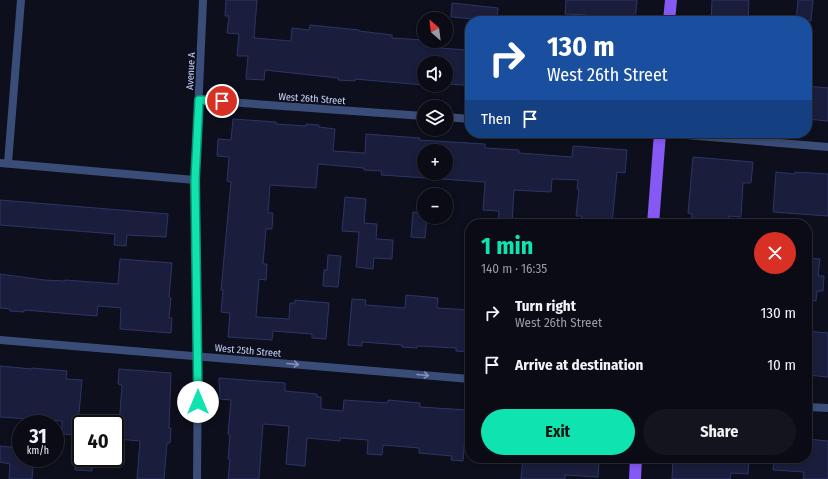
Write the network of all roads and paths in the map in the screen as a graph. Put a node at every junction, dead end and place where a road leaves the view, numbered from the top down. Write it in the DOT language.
graph roads {
  1 [pos="20,0"];
  2 [pos="203,0"];
  3 [pos="671,0"];
  4 [pos="669,16"];
  5 [pos="199,100"];
  6 [pos="417,116"];
  7 [pos="453,118"];
  8 [pos="465,119"];
  9 [pos="661,138"];
  10 [pos="717,138"];
  11 [pos="828,148"];
  12 [pos="4,163"];
  13 [pos="195,180"];
  14 [pos="653,219"];
  15 [pos="0,340"];
  16 [pos="198,356"];
  17 [pos="465,379"];
  18 [pos="812,407"];
  19 [pos="828,408"];
  20 [pos="636,463"];
  21 [pos="198,479"];
  22 [pos="635,479"];
  1 -- 12 [label="street"];
  2 -- 5 [label="street, Avenue A"];
  3 -- 4 [label="main road"];
  5 -- 6 [label="street, West 26th Street"];
  5 -- 13 [label="street, Avenue A"];
  7 -- 8 [label="street"];
  9 -- 14 [label="main road"];
  10 -- 11 [label="street"];
  12 -- 13 [label="street"];
  13 -- 16 [label="street, Avenue A"];
  15 -- 16 [label="street, West 25th Street"];
  16 -- 17 [label="street, West 25th Street, one-way"];
  16 -- 21 [label="street, Avenue A"];
  18 -- 19 [label="street"];
  20 -- 22 [label="main road"];
}
